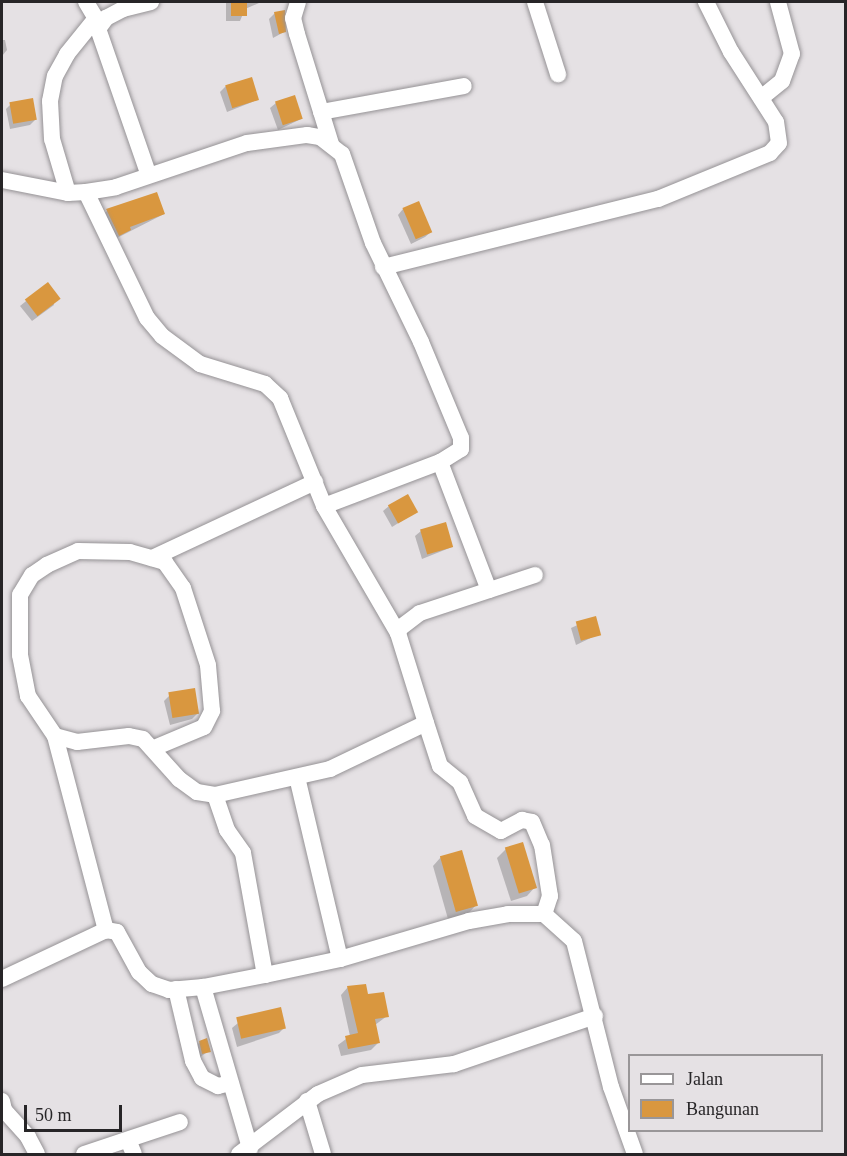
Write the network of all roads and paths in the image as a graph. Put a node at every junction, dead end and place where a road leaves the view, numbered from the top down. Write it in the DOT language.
graph roads {
  1 [pos="86,2"];
  2 [pos="151,2"];
  3 [pos="298,2"];
  4 [pos="535,2"];
  5 [pos="706,2"];
  6 [pos="778,2"];
  7 [pos="97,21"];
  8 [pos="558,74"];
  9 [pos="464,86"];
  10 [pos="761,98"];
  11 [pos="321,112"];
  12 [pos="331,144"];
  13 [pos="148,174"];
  14 [pos="2,180"];
  15 [pos="86,192"];
  16 [pos="68,193"];
  17 [pos="383,267"];
  18 [pos="440,462"];
  19 [pos="315,482"];
  20 [pos="324,506"];
  21 [pos="152,558"];
  22 [pos="535,575"];
  23 [pos="489,590"];
  24 [pos="398,633"];
  25 [pos="426,723"];
  26 [pos="55,736"];
  27 [pos="154,748"];
  28 [pos="297,777"];
  29 [pos="215,795"];
  30 [pos="544,914"];
  31 [pos="106,930"];
  32 [pos="340,959"];
  33 [pos="265,975"];
  34 [pos="2,979"];
  35 [pos="203,987"];
  36 [pos="176,989"];
  37 [pos="595,1016"];
  38 [pos="231,1083"];
  39 [pos="2,1101"];
  40 [pos="306,1101"];
  41 [pos="180,1122"];
  42 [pos="131,1148"];
  43 [pos="244,1151"];
  44 [pos="37,1155"];
  45 [pos="84,1155"];
  46 [pos="323,1155"];
  47 [pos="635,1155"];
  1 -- 7 [label="street"];
  2 -- 7 [label="street"];
  3 -- 11 [label="street"];
  4 -- 8 [label="street"];
  5 -- 10 [label="street"];
  6 -- 10 [label="street"];
  7 -- 13 [label="street"];
  7 -- 16 [label="street"];
  9 -- 11 [label="street"];
  10 -- 17 [label="street"];
  11 -- 12 [label="street"];
  12 -- 13 [label="street"];
  12 -- 17 [label="street"];
  13 -- 15 [label="street"];
  14 -- 16 [label="street"];
  15 -- 16 [label="street"];
  15 -- 19 [label="street"];
  17 -- 18 [label="street"];
  18 -- 20 [label="street"];
  18 -- 23 [label="street"];
  19 -- 20 [label="street"];
  19 -- 21 [label="street"];
  20 -- 24 [label="street"];
  21 -- 26 [label="street"];
  21 -- 27 [label="street"];
  22 -- 23 [label="street"];
  23 -- 24 [label="street"];
  24 -- 25 [label="street"];
  25 -- 28 [label="street"];
  25 -- 30 [label="street"];
  26 -- 27 [label="street"];
  26 -- 31 [label="street"];
  27 -- 29 [label="street"];
  28 -- 29 [label="street"];
  28 -- 32 [label="street"];
  29 -- 33 [label="street"];
  30 -- 32 [label="street"];
  30 -- 37 [label="street"];
  31 -- 34 [label="street"];
  31 -- 36 [label="street"];
  32 -- 33 [label="street"];
  33 -- 35 [label="street"];
  35 -- 36 [label="street"];
  35 -- 38 [label="street"];
  36 -- 38 [label="street"];
  37 -- 40 [label="street"];
  37 -- 47 [label="street"];
  38 -- 43 [label="street"];
  39 -- 44 [label="street"];
  40 -- 43 [label="street"];
  40 -- 46 [label="street"];
  41 -- 42 [label="street"];
  42 -- 45 [label="street"];
}
